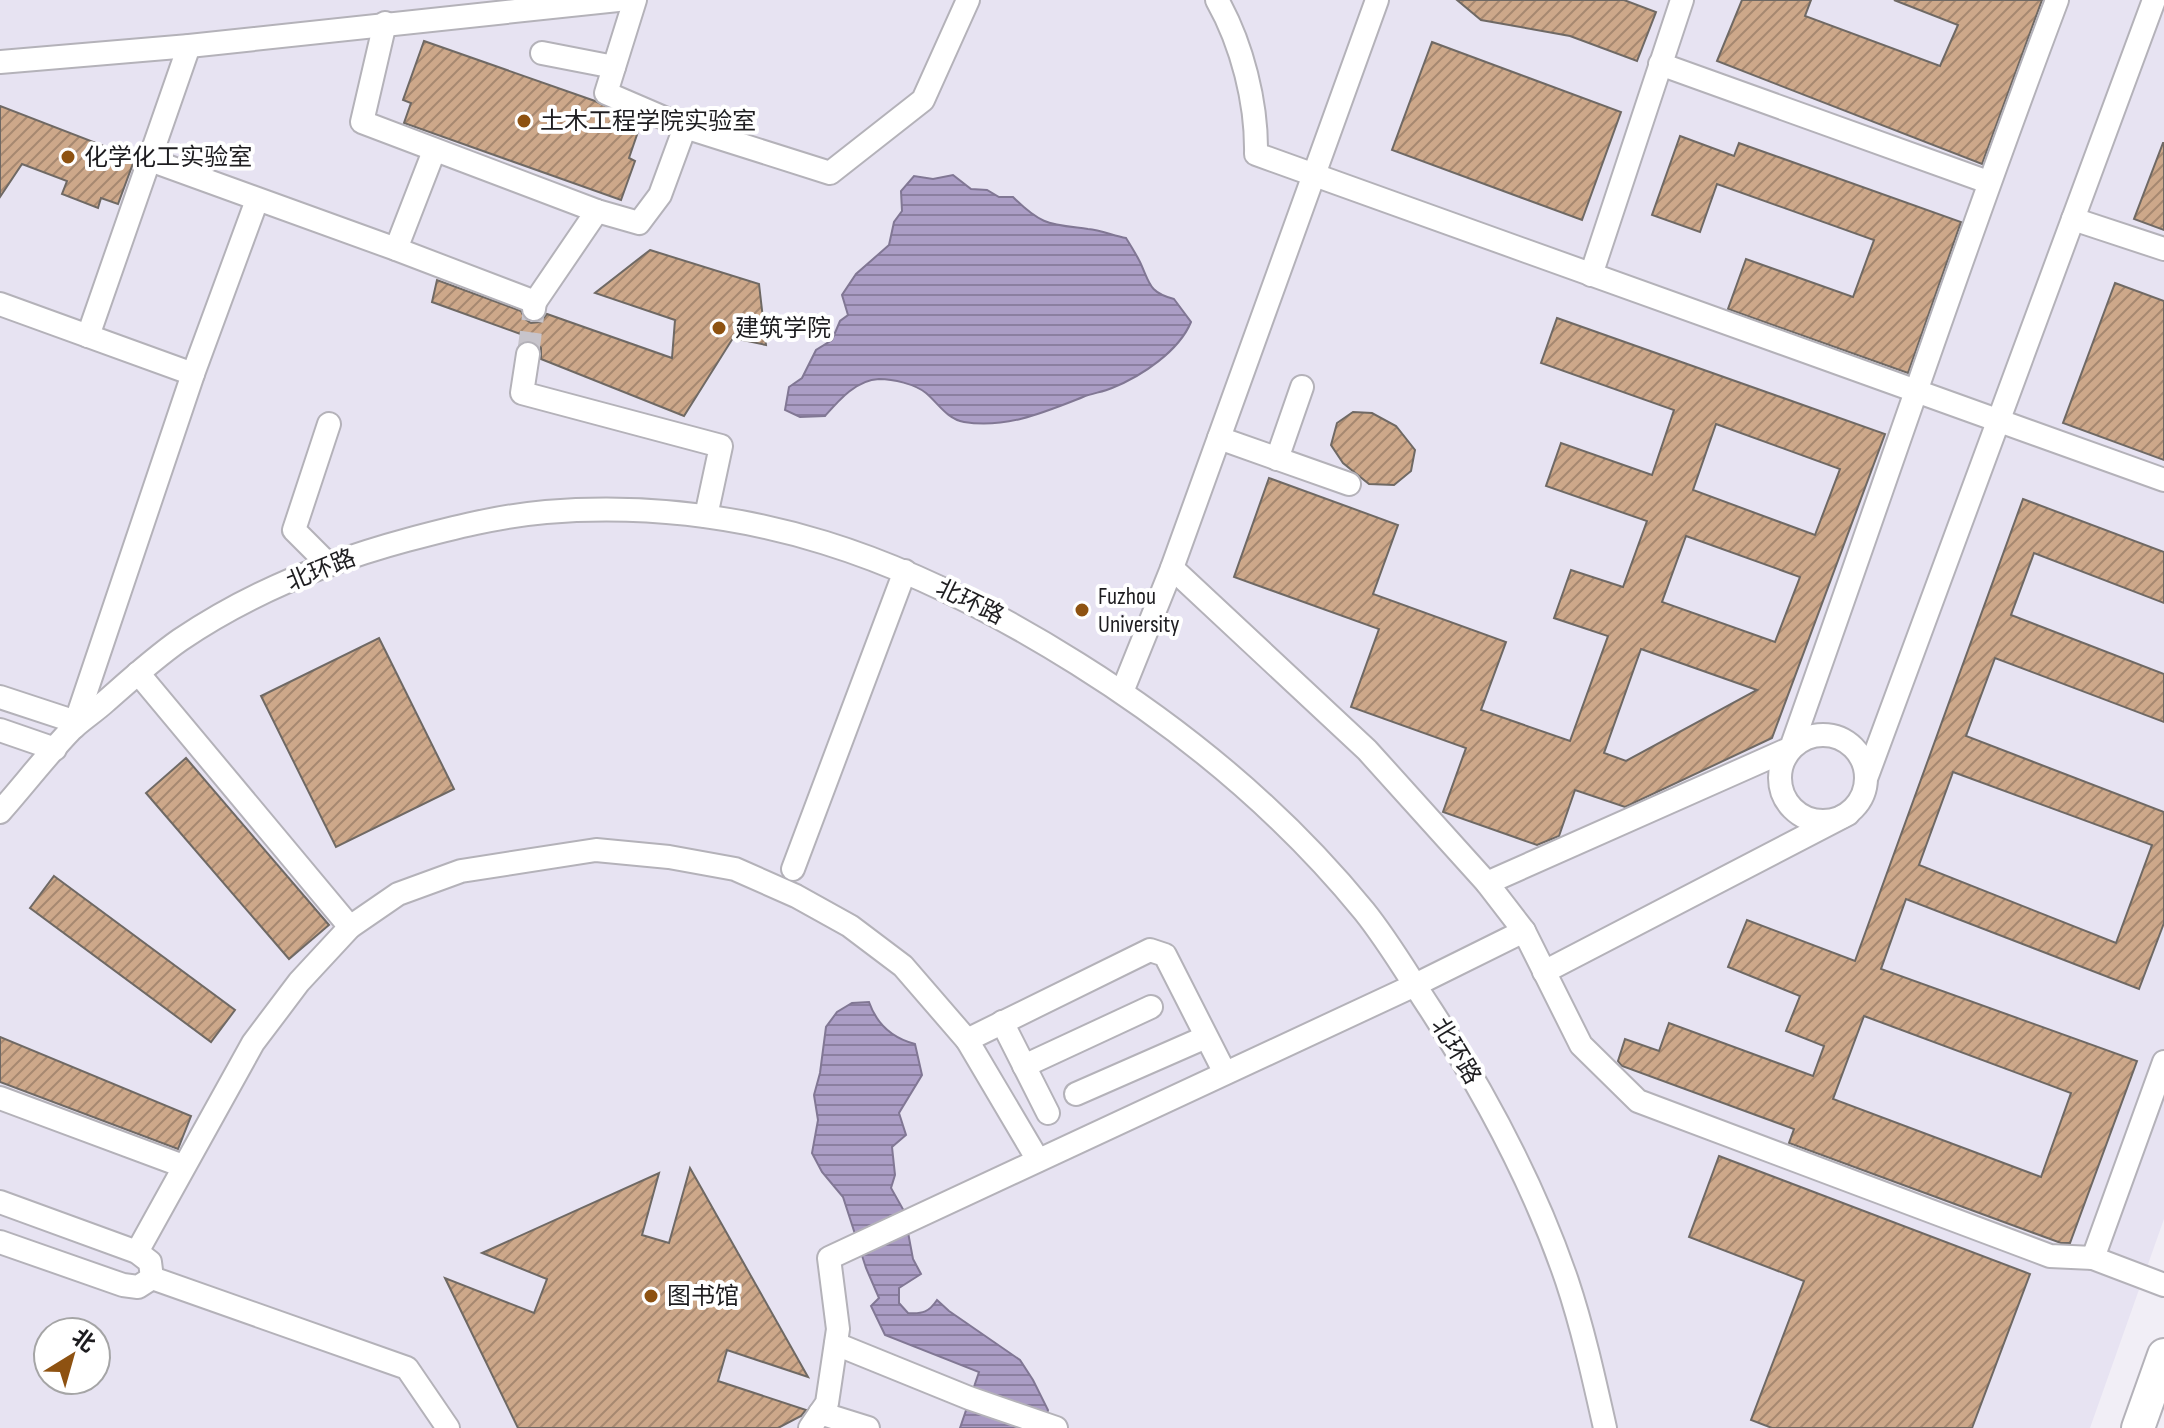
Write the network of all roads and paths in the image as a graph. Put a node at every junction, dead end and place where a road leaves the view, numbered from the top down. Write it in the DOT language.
graph roads {
  1 [pos="618,0"];
  2 [pos="635,0"];
  3 [pos="968,0"];
  4 [pos="1217,0"];
  5 [pos="1377,0"];
  6 [pos="1682,0"];
  7 [pos="2057,0"];
  8 [pos="2154,0"];
  9 [pos="2164,4"];
  10 [pos="385,23"];
  11 [pos="189,46"];
  12 [pos="542,53"];
  13 [pos="0,62"];
  14 [pos="1660,64"];
  15 [pos="614,67"];
  16 [pos="685,127"];
  17 [pos="434,151"];
  18 [pos="150,160"];
  19 [pos="1313,176"];
  20 [pos="1988,182"];
  21 [pos="257,200"];
  22 [pos="597,211"];
  23 [pos="2073,219"];
  24 [pos="396,249"];
  25 [pos="2164,249"];
  26 [pos="1591,275"];
  27 [pos="0,304"];
  28 [pos="88,336"];
  29 [pos="528,354"];
  30 [pos="193,374"];
  31 [pos="1302,387"];
  32 [pos="1917,392"];
  33 [pos="1998,421"];
  34 [pos="329,424"];
  35 [pos="1219,438"];
  36 [pos="1277,459"];
  37 [pos="2164,480"];
  38 [pos="1349,484"];
  39 [pos="706,516"];
  40 [pos="329,565"];
  41 [pos="1172,568"];
  42 [pos="905,571"];
  43 [pos="138,673"];
  44 [pos="1122,692"];
  45 [pos="0,697"];
  46 [pos="75,724"];
  47 [pos="0,730"];
  48 [pos="1791,748"];
  49 [pos="55,749"];
  50 [pos="1867,776"];
  51 [pos="0,812"];
  52 [pos="1848,814"];
  53 [pos="793,869"];
  54 [pos="1487,883"];
  55 [pos="350,927"];
  56 [pos="1524,931"];
  57 [pos="1544,972"];
  58 [pos="1415,985"];
  59 [pos="1151,1007"];
  60 [pos="1002,1022"];
  61 [pos="1206,1037"];
  62 [pos="967,1040"];
  63 [pos="2164,1062"];
  64 [pos="1024,1066"];
  65 [pos="1225,1073"];
  66 [pos="1076,1094"];
  67 [pos="0,1098"];
  68 [pos="1048,1113"];
  69 [pos="1038,1160"];
  70 [pos="183,1166"];
  71 [pos="0,1202"];
  72 [pos="0,1242"];
  73 [pos="137,1252"];
  74 [pos="2093,1258"];
  75 [pos="152,1278"];
  76 [pos="2164,1285"];
  77 [pos="836,1344"];
  78 [pos="2164,1355"];
  79 [pos="815,1420"];
  80 [pos="1052,1426"];
  81 [pos="448,1428"];
  82 [pos="868,1428"];
  83 [pos="1605,1428"];
  84 [pos="2138,1428"];
  1 -- 10 [label="street"];
  2 -- 15 [label="street"];
  3 -- 16 [label="street"];
  4 -- 19 [label="street"];
  5 -- 19 [label="street"];
  6 -- 14 [label="street"];
  7 -- 20 [label="street"];
  8 -- 9 [label="street"];
  8 -- 23 [label="street"];
  10 -- 11 [label="street"];
  10 -- 17 [label="street"];
  11 -- 13 [label="street"];
  11 -- 18 [label="street"];
  12 -- 15 [label="street"];
  14 -- 20 [label="street"];
  14 -- 26 [label="street"];
  15 -- 16 [label="street"];
  16 -- 22 [label="street"];
  17 -- 22 [label="street"];
  17 -- 24 [label="street"];
  18 -- 21 [label="street"];
  18 -- 28 [label="street"];
  19 -- 26 [label="street"];
  19 -- 35 [label="street"];
  20 -- 32 [label="street"];
  21 -- 24 [label="street"];
  21 -- 30 [label="street"];
  22 -- 24 [label="street"];
  23 -- 25 [label="street"];
  23 -- 33 [label="street"];
  26 -- 32 [label="street"];
  27 -- 28 [label="street"];
  28 -- 30 [label="street"];
  29 -- 39 [label="street"];
  30 -- 46 [label="street"];
  31 -- 36 [label="street"];
  32 -- 33 [label="street"];
  32 -- 48 [label="street"];
  33 -- 37 [label="street"];
  33 -- 50 [label="street"];
  34 -- 40 [label="street"];
  35 -- 36 [label="street"];
  35 -- 41 [label="street"];
  36 -- 38 [label="street"];
  39 -- 40 [label="street, 北环路"];
  39 -- 42 [label="street, 北环路"];
  40 -- 43 [label="street, 北环路"];
  41 -- 44 [label="street"];
  41 -- 54 [label="street"];
  42 -- 44 [label="street, 北环路"];
  42 -- 53 [label="street"];
  43 -- 46 [label="street, 北环路"];
  43 -- 55 [label="street"];
  44 -- 58 [label="street, 北环路"];
  45 -- 46 [label="street"];
  46 -- 49 [label="street, 北环路"];
  47 -- 49 [label="street"];
  48 -- 50 [label="street"];
  48 -- 52 [label="street"];
  48 -- 54 [label="street"];
  49 -- 51 [label="street, 北环路"];
  50 -- 52 [label="street"];
  52 -- 57 [label="street"];
  54 -- 56 [label="street"];
  55 -- 62 [label="street"];
  55 -- 70 [label="street"];
  56 -- 57 [label="street"];
  56 -- 58 [label="street"];
  57 -- 74 [label="street"];
  58 -- 65 [label="street"];
  58 -- 83 [label="street, 北环路"];
  59 -- 64 [label="street"];
  60 -- 61 [label="street"];
  60 -- 62 [label="street"];
  60 -- 64 [label="street"];
  61 -- 65 [label="street"];
  61 -- 66 [label="street"];
  62 -- 69 [label="street"];
  63 -- 74 [label="street"];
  64 -- 68 [label="street"];
  65 -- 69 [label="street"];
  67 -- 70 [label="street"];
  69 -- 77 [label="street"];
  70 -- 73 [label="street"];
  71 -- 73 [label="street"];
  72 -- 75 [label="street"];
  73 -- 75 [label="street"];
  74 -- 76 [label="street"];
  75 -- 81 [label="street"];
  77 -- 79 [label="street"];
  77 -- 80 [label="street"];
  78 -- 84 [label="highway"];
  79 -- 82 [label="street"];
}
